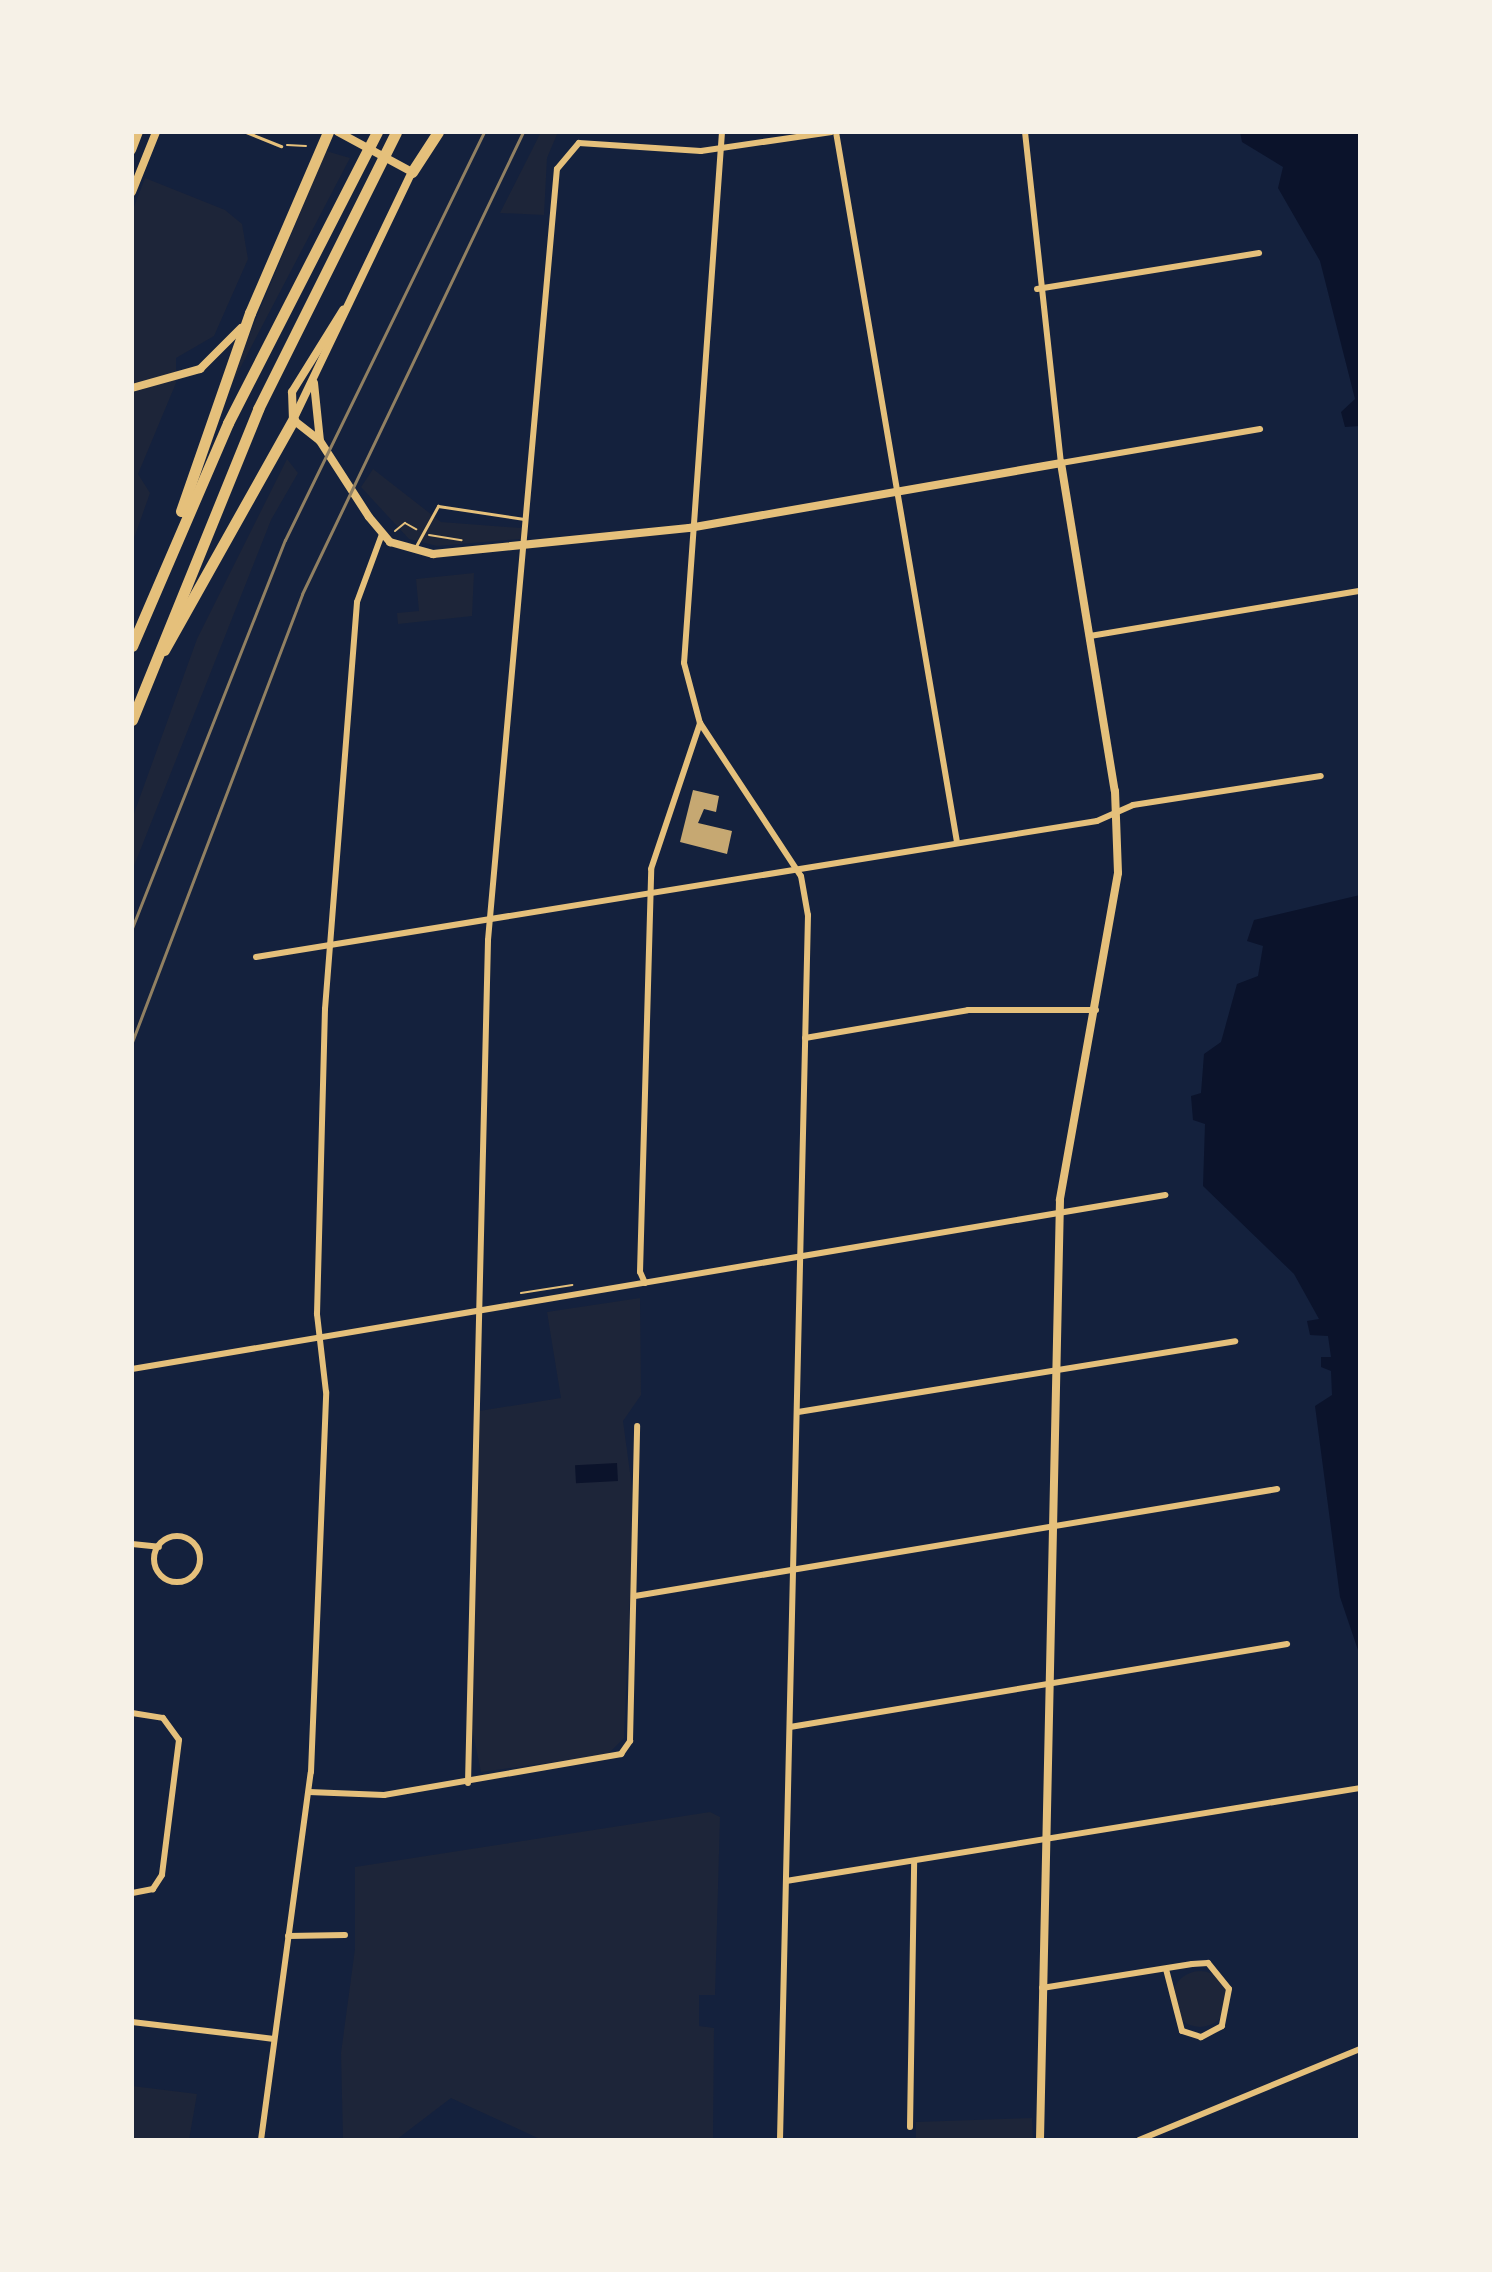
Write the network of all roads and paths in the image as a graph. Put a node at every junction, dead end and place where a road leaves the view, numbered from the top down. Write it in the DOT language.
graph roads {
  1 [pos="139,132"];
  2 [pos="156,132"];
  3 [pos="246,132"];
  4 [pos="328,132"];
  5 [pos="338,132"];
  6 [pos="377,132"];
  7 [pos="438,132"];
  8 [pos="722,132"];
  9 [pos="834,132"];
  10 [pos="1025,132"];
  11 [pos="395,135"];
  12 [pos="281,146"];
  13 [pos="306,146"];
  14 [pos="722,148"];
  15 [pos="132,150"];
  16 [pos="412,172"];
  17 [pos="132,192"];
  18 [pos="1259,253"];
  19 [pos="1037,289"];
  20 [pos="350,301"];
  21 [pos="250,313"];
  22 [pos="314,383"];
  23 [pos="132,388"];
  24 [pos="293,420"];
  25 [pos="1260,429"];
  26 [pos="320,441"];
  27 [pos="1061,463"];
  28 [pos="897,492"];
  29 [pos="527,519"];
  30 [pos="689,528"];
  31 [pos="417,530"];
  32 [pos="394,532"];
  33 [pos="382,534"];
  34 [pos="525,546"];
  35 [pos="414,551"];
  36 [pos="159,579"];
  37 [pos="1360,591"];
  38 [pos="1090,636"];
  39 [pos="132,646"];
  40 [pos="147,678"];
  41 [pos="132,720"];
  42 [pos="700,723"];
  43 [pos="1321,776"];
  44 [pos="1116,813"];
  45 [pos="957,842"];
  46 [pos="798,869"];
  47 [pos="649,894"];
  48 [pos="492,922"];
  49 [pos="331,948"];
  50 [pos="256,957"];
  51 [pos="1096,1010"];
  52 [pos="805,1038"];
  53 [pos="1165,1195"];
  54 [pos="1059,1212"];
  55 [pos="801,1256"];
  56 [pos="645,1283"];
  57 [pos="572,1285"];
  58 [pos="521,1293"];
  59 [pos="476,1310"];
  60 [pos="323,1335"];
  61 [pos="1235,1341"];
  62 [pos="132,1369"];
  63 [pos="1055,1370"];
  64 [pos="798,1412"];
  65 [pos="637,1426"];
  66 [pos="1277,1489"];
  67 [pos="1052,1527"];
  68 [pos="132,1544"];
  69 [pos="159,1547"];
  70 [pos="794,1569"];
  71 [pos="635,1596"];
  72 [pos="1287,1644"];
  73 [pos="1048,1685"];
  74 [pos="132,1713"];
  75 [pos="790,1727"];
  76 [pos="468,1783"];
  77 [pos="1360,1788"];
  78 [pos="309,1792"];
  79 [pos="1043,1841"];
  80 [pos="914,1863"];
  81 [pos="786,1881"];
  82 [pos="132,1893"];
  83 [pos="345,1935"];
  84 [pos="288,1936"];
  85 [pos="1166,1969"];
  86 [pos="1040,1988"];
  87 [pos="132,2022"];
  88 [pos="274,2039"];
  89 [pos="1360,2049"];
  90 [pos="910,2127"];
  91 [pos="261,2140"];
  92 [pos="780,2140"];
  93 [pos="1040,2140"];
  94 [pos="1139,2140"];
  1 -- 15 [label="street"];
  2 -- 17 [label="street"];
  3 -- 12 [label="lane"];
  4 -- 21 [label="highway"];
  5 -- 16 [label="street"];
  6 -- 36 [label="highway"];
  7 -- 16 [label="highway"];
  8 -- 14 [label="street"];
  9 -- 14 [label="street"];
  9 -- 28 [label="street"];
  10 -- 19 [label="street"];
  11 -- 40 [label="highway"];
  12 -- 13 [label="path"];
  14 -- 29 [label="street"];
  14 -- 30 [label="street"];
  16 -- 20 [label="street"];
  18 -- 19 [label="street"];
  19 -- 27 [label="street"];
  20 -- 22 [label="street"];
  20 -- 24 [label="street"];
  21 -- 23 [label="street"];
  21 -- 36 [label="highway"];
  22 -- 24 [label="street"];
  22 -- 26 [label="street"];
  24 -- 26 [label="street"];
  24 -- 40 [label="highway"];
  25 -- 27 [label="street"];
  26 -- 33 [label="street"];
  27 -- 28 [label="street"];
  27 -- 38 [label="street"];
  28 -- 30 [label="street"];
  28 -- 45 [label="street"];
  29 -- 34 [label="street"];
  29 -- 35 [label="lane"];
  30 -- 34 [label="street"];
  30 -- 42 [label="street"];
  31 -- 32 [label="path"];
  33 -- 35 [label="street"];
  33 -- 49 [label="street"];
  34 -- 35 [label="street"];
  34 -- 48 [label="street"];
  36 -- 39 [label="highway"];
  37 -- 38 [label="street"];
  38 -- 44 [label="street"];
  40 -- 41 [label="highway"];
  42 -- 46 [label="street"];
  42 -- 47 [label="street"];
  43 -- 44 [label="street"];
  44 -- 45 [label="street"];
  44 -- 51 [label="street"];
  45 -- 46 [label="street"];
  46 -- 47 [label="street"];
  46 -- 52 [label="street"];
  47 -- 48 [label="street"];
  47 -- 56 [label="street"];
  48 -- 49 [label="street"];
  48 -- 59 [label="street"];
  49 -- 50 [label="street"];
  49 -- 60 [label="street"];
  51 -- 52 [label="street"];
  51 -- 54 [label="street"];
  52 -- 55 [label="street"];
  53 -- 54 [label="street"];
  54 -- 55 [label="street"];
  54 -- 63 [label="street"];
  55 -- 56 [label="street"];
  55 -- 64 [label="street"];
  56 -- 59 [label="street"];
  57 -- 58 [label="path"];
  59 -- 60 [label="street"];
  59 -- 76 [label="street"];
  60 -- 62 [label="street"];
  60 -- 78 [label="street"];
  61 -- 63 [label="street"];
  63 -- 64 [label="street"];
  63 -- 67 [label="street"];
  64 -- 70 [label="street"];
  65 -- 71 [label="street"];
  66 -- 67 [label="street"];
  67 -- 70 [label="street"];
  67 -- 73 [label="street"];
  68 -- 69 [label="street"];
  69 -- 69 [label="street"];
  70 -- 71 [label="street"];
  70 -- 75 [label="street"];
  71 -- 76 [label="street"];
  72 -- 73 [label="street"];
  73 -- 75 [label="street"];
  73 -- 79 [label="street"];
  74 -- 82 [label="street"];
  75 -- 81 [label="street"];
  76 -- 78 [label="street"];
  77 -- 79 [label="street"];
  78 -- 84 [label="street"];
  79 -- 80 [label="street"];
  79 -- 86 [label="street"];
  80 -- 81 [label="street"];
  80 -- 90 [label="street"];
  81 -- 92 [label="street"];
  83 -- 84 [label="street"];
  84 -- 88 [label="street"];
  85 -- 85 [label="street"];
  85 -- 86 [label="street"];
  86 -- 93 [label="street"];
  87 -- 88 [label="street"];
  88 -- 91 [label="street"];
  89 -- 94 [label="street"];
}
